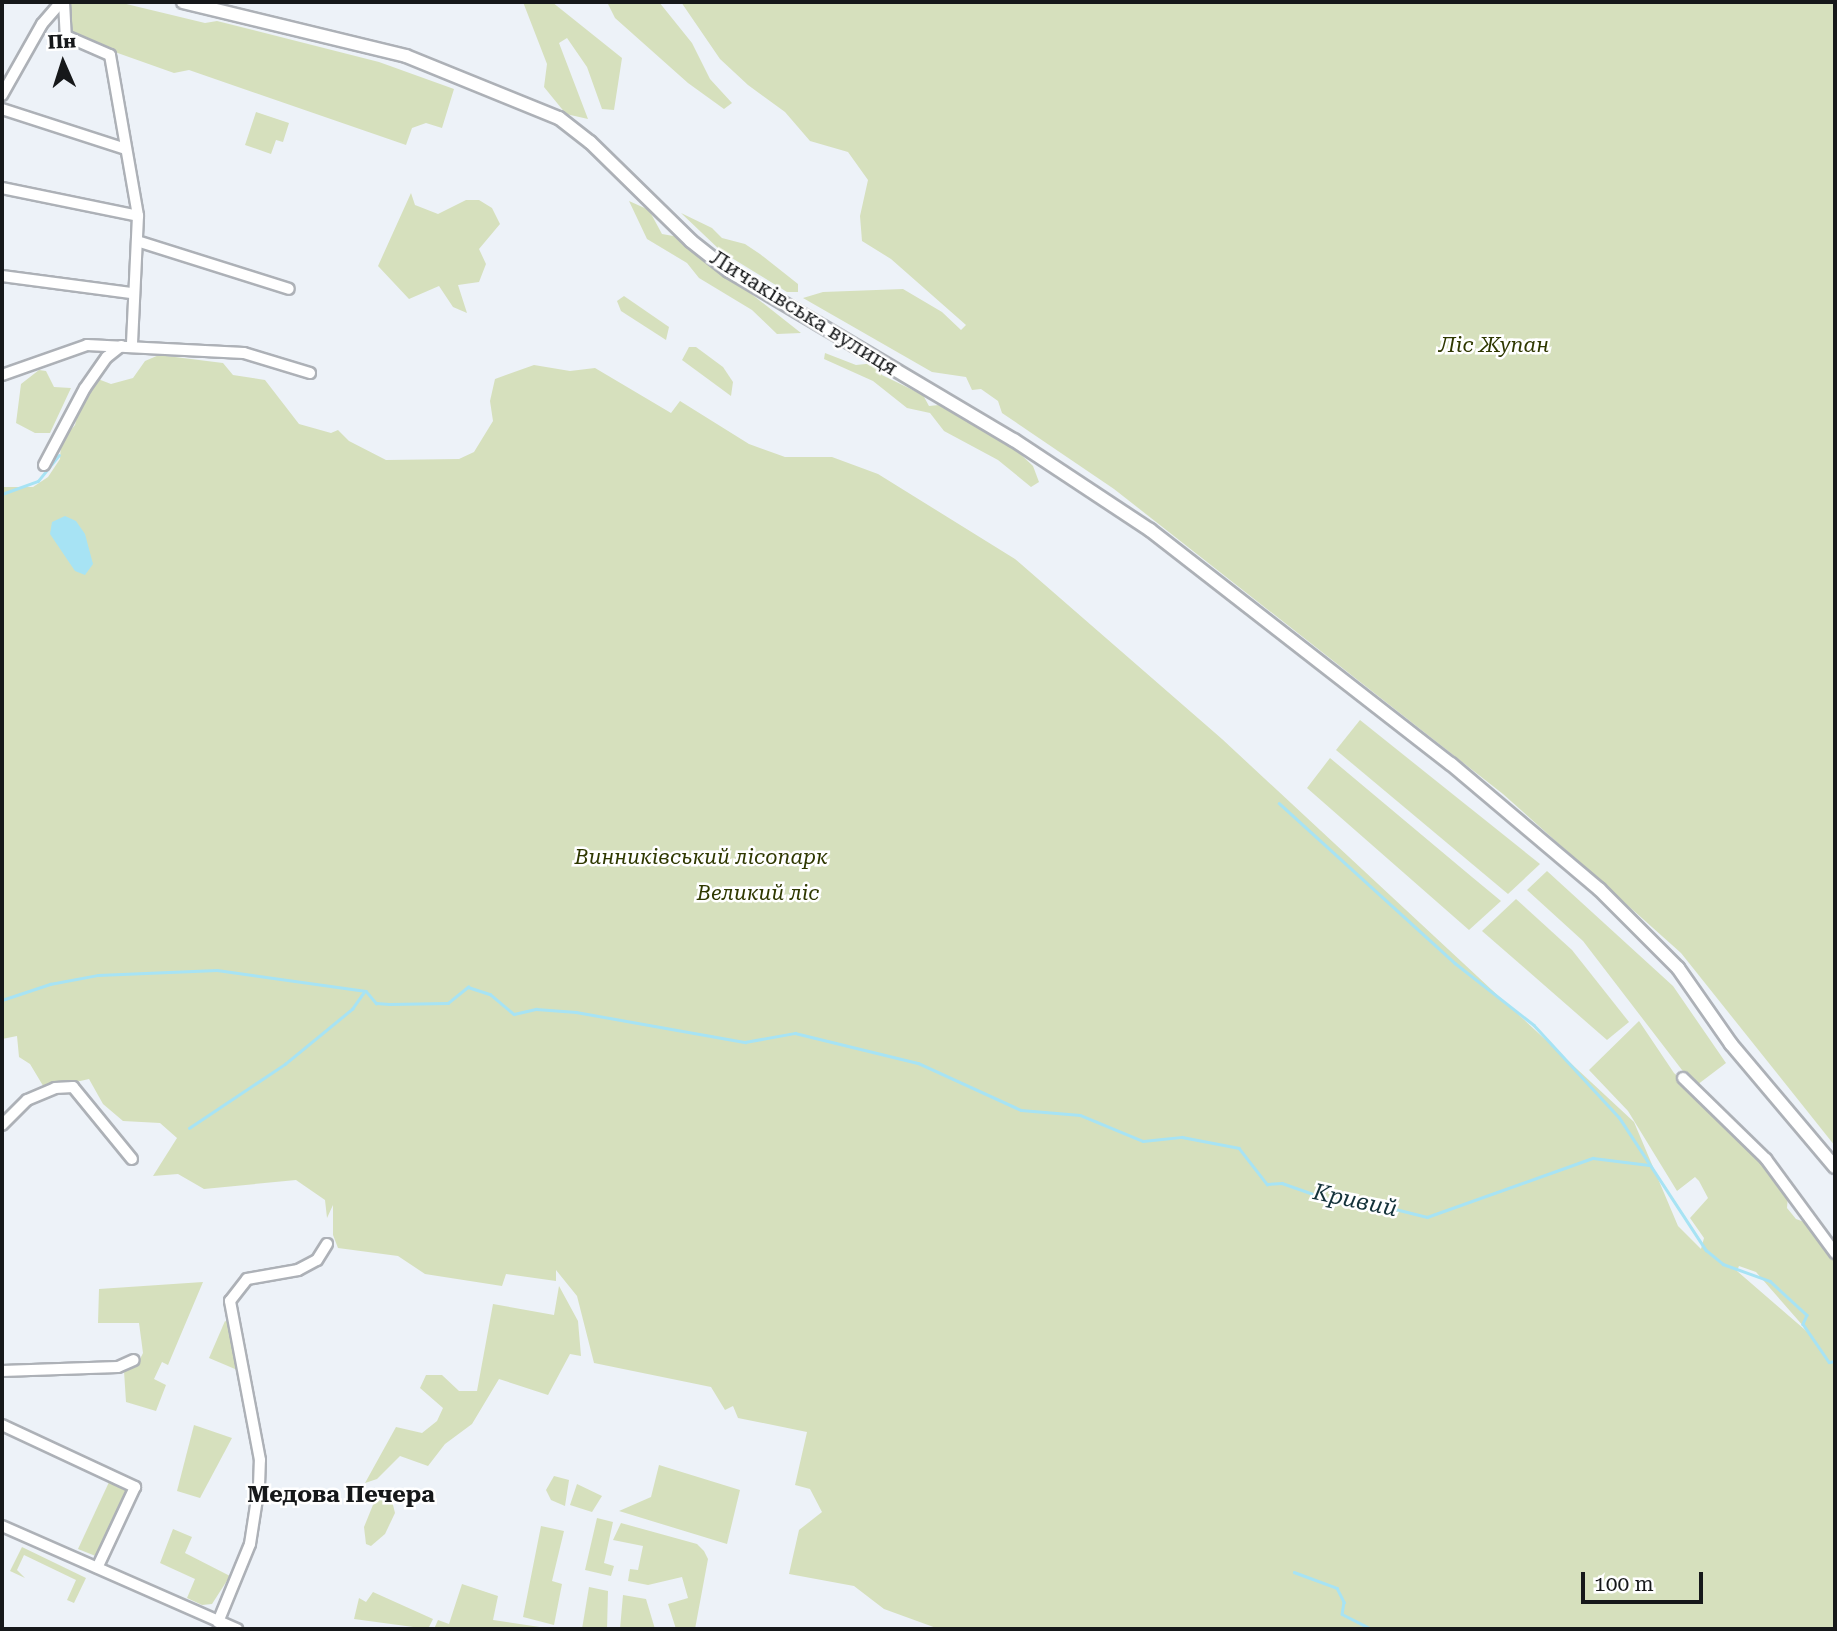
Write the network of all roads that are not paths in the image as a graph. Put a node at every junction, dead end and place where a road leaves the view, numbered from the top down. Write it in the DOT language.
graph roads {
  1 [pos="62,2"];
  2 [pos="183,2"];
  3 [pos="2,95"];
  4 [pos="2,109"];
  5 [pos="125,149"];
  6 [pos="2,188"];
  7 [pos="138,216"];
  8 [pos="137,241"];
  9 [pos="2,276"];
  10 [pos="289,289"];
  11 [pos="131,293"];
  12 [pos="132,345"];
  13 [pos="310,373"];
  14 [pos="2,375"];
  15 [pos="44,465"];
  16 [pos="1683,1078"];
  17 [pos="2,1125"];
  18 [pos="132,1159"];
  19 [pos="1835,1167"];
  20 [pos="327,1244"];
  21 [pos="1835,1253"];
  22 [pos="134,1360"];
  23 [pos="2,1373"];
  24 [pos="2,1425"];
  25 [pos="2,1526"];
  26 [pos="97,1568"];
  27 [pos="218,1622"];
  28 [pos="237,1629"];
  1 -- 3 [label="street"];
  1 -- 5 [label="street"];
  2 -- 19 [label="main road, Личаківська вулиця"];
  4 -- 5 [label="street"];
  5 -- 7 [label="street"];
  6 -- 7 [label="street"];
  7 -- 8 [label="street"];
  8 -- 10 [label="street"];
  8 -- 11 [label="street"];
  9 -- 11 [label="street"];
  11 -- 12 [label="street"];
  12 -- 13 [label="street"];
  12 -- 14 [label="street"];
  12 -- 15 [label="street"];
  16 -- 21 [label="street"];
  17 -- 18 [label="street"];
  20 -- 27 [label="street"];
  22 -- 23 [label="street"];
  24 -- 26 [label="street"];
  25 -- 26 [label="street"];
  26 -- 27 [label="street"];
  27 -- 28 [label="street"];
}
